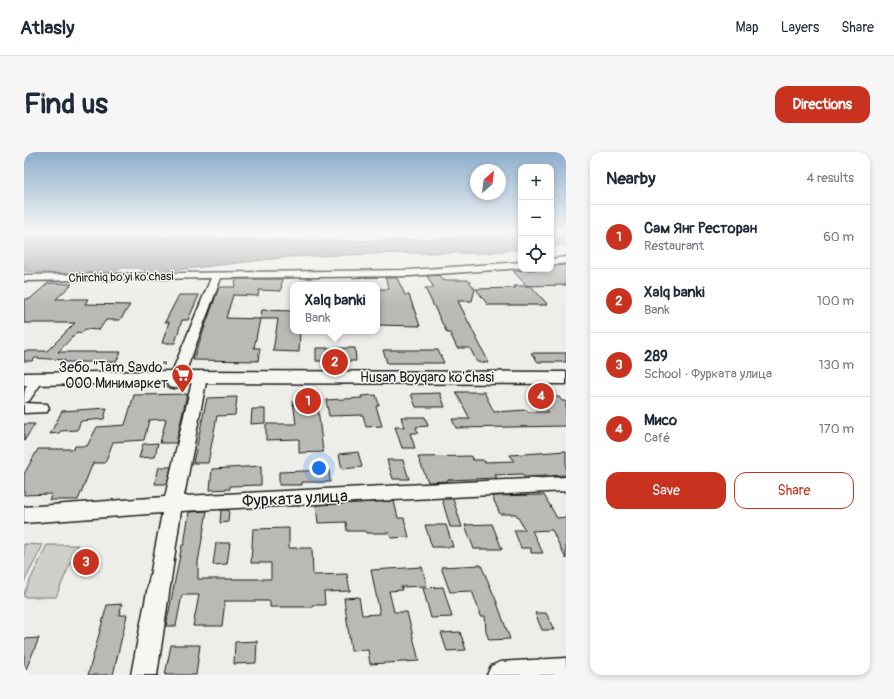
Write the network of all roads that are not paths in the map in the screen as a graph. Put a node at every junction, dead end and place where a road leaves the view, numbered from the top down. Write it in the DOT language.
graph roads {
  1 [pos="566,260"];
  2 [pos="554,262"];
  3 [pos="518,265"];
  4 [pos="218,276"];
  5 [pos="24,278"];
  6 [pos="566,378"];
  7 [pos="175,380"];
  8 [pos="199,380"];
  9 [pos="566,383"];
  10 [pos="26,387"];
  11 [pos="24,408"];
  12 [pos="42,408"];
  13 [pos="566,484"];
  14 [pos="173,504"];
  15 [pos="24,515"];
  16 [pos="566,670"];
  17 [pos="144,675"];
  18 [pos="500,675"];
  1 -- 2 [label="street"];
  3 -- 4 [label="street, Chirchiq bo'yi ko'chasi"];
  4 -- 5 [label="street, Chirchiq bo'yi ko'chasi"];
  4 -- 7 [label="street"];
  6 -- 8 [label="main road, Husan Boyqaro ko'chasi"];
  7 -- 8 [label="main road, Husan Boyqaro ko'chasi"];
  7 -- 10 [label="main road, Husan Boyqaro ko'chasi"];
  8 -- 9 [label="main road, Husan Boyqaro ko'chasi"];
  8 -- 14 [label="street"];
  11 -- 12 [label="street"];
  13 -- 14 [label="street, Фурката улица"];
  14 -- 15 [label="street, Фурката улица"];
  14 -- 17 [label="street"];
  16 -- 18 [label="street"];
}
